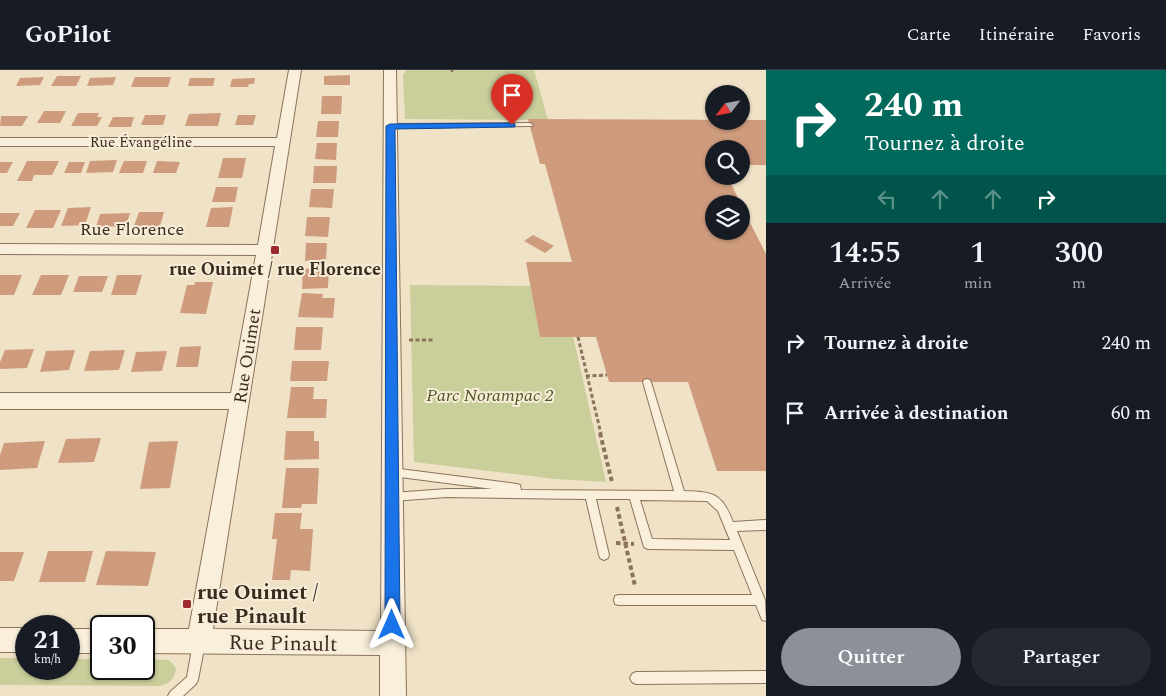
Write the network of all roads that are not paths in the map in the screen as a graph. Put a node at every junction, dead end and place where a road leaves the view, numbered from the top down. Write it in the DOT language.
graph roads {
  1 [pos="295,70"];
  2 [pos="390,70"];
  3 [pos="530,125"];
  4 [pos="390,126"];
  5 [pos="0,142"];
  6 [pos="282,142"];
  7 [pos="0,249"];
  8 [pos="264,250"];
  9 [pos="646,382"];
  10 [pos="0,401"];
  11 [pos="239,402"];
  12 [pos="392,472"];
  13 [pos="567,494"];
  14 [pos="590,494"];
  15 [pos="634,495"];
  16 [pos="680,495"];
  17 [pos="392,497"];
  18 [pos="766,525"];
  19 [pos="730,527"];
  20 [pos="737,545"];
  21 [pos="604,556"];
  22 [pos="618,600"];
  23 [pos="760,600"];
  24 [pos="766,616"];
  25 [pos="0,640"];
  26 [pos="15,640"];
  27 [pos="155,641"];
  28 [pos="199,642"];
  29 [pos="392,643"];
  30 [pos="766,677"];
  31 [pos="636,678"];
  32 [pos="174,696"];
  33 [pos="393,696"];
  1 -- 6 [label="street, Rue Ouimet"];
  2 -- 4 [label="street"];
  3 -- 4 [label="lane"];
  4 -- 12 [label="street"];
  5 -- 6 [label="street, Rue Évangéline"];
  6 -- 8 [label="street, Rue Ouimet"];
  7 -- 8 [label="street, Rue Florence"];
  8 -- 11 [label="street, Rue Ouimet"];
  9 -- 16 [label="lane"];
  10 -- 11 [label="street"];
  11 -- 28 [label="street, Rue Ouimet"];
  12 -- 13 [label="lane"];
  12 -- 17 [label="street"];
  13 -- 14 [label="lane"];
  13 -- 17 [label="lane"];
  14 -- 15 [label="lane"];
  14 -- 21 [label="lane"];
  15 -- 16 [label="lane"];
  15 -- 20 [label="lane"];
  16 -- 19 [label="lane"];
  17 -- 29 [label="street"];
  18 -- 19 [label="lane"];
  19 -- 20 [label="lane"];
  20 -- 23 [label="lane"];
  22 -- 23 [label="lane"];
  23 -- 24 [label="lane"];
  25 -- 26 [label="street"];
  27 -- 28 [label="street, Rue Pinault"];
  28 -- 29 [label="street, Rue Pinault"];
  28 -- 32 [label="lane"];
  29 -- 33 [label="street"];
  30 -- 31 [label="lane"];
}
